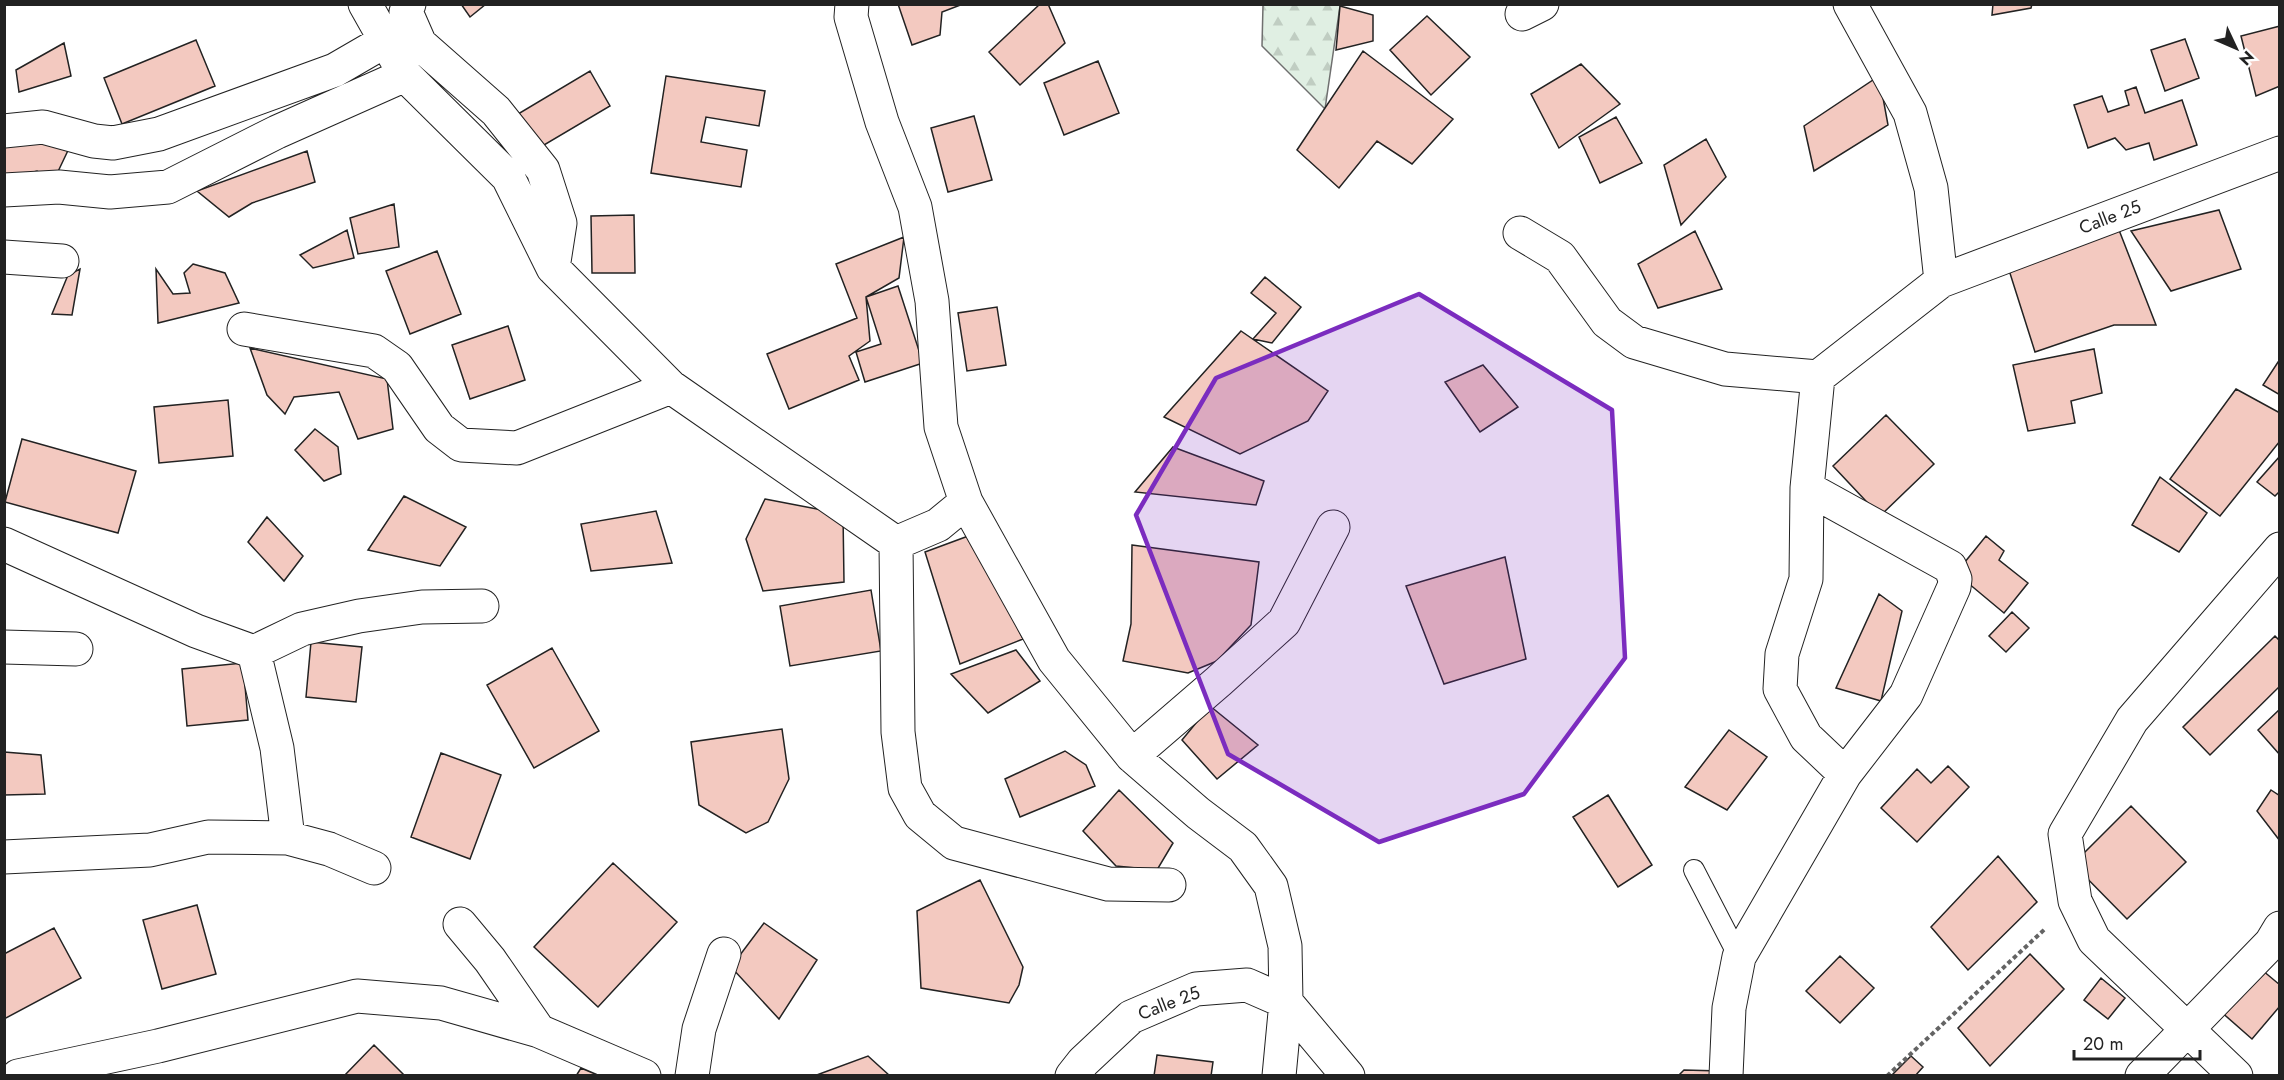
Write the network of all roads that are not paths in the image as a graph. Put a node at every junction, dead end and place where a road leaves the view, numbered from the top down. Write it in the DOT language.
graph roads {
  1 [pos="365,4"];
  2 [pos="409,4"];
  3 [pos="852,4"];
  4 [pos="1850,4"];
  5 [pos="385,41"];
  6 [pos="405,75"];
  7 [pos="4,131"];
  8 [pos="2280,153"];
  9 [pos="4,190"];
  10 [pos="1520,233"];
  11 [pos="4,257"];
  12 [pos="62,261"];
  13 [pos="553,268"];
  14 [pos="1941,281"];
  15 [pos="244,329"];
  16 [pos="1818,377"];
  17 [pos="671,387"];
  18 [pos="1807,488"];
  19 [pos="966,502"];
  20 [pos="1333,527"];
  21 [pos="896,543"];
  22 [pos="4,544"];
  23 [pos="2280,549"];
  24 [pos="482,606"];
  25 [pos="4,647"];
  26 [pos="76,649"];
  27 [pos="254,652"];
  28 [pos="1132,756"];
  29 [pos="1845,774"];
  30 [pos="288,838"];
  31 [pos="4,857"];
  32 [pos="374,868"];
  33 [pos="1694,870"];
  34 [pos="1169,885"];
  35 [pos="460,924"];
  36 [pos="2280,928"];
  37 [pos="724,954"];
  38 [pos="1739,957"];
  39 [pos="1286,1002"];
  40 [pos="2188,1030"];
  41 [pos="539,1031"];
  42 [pos="18,1076"];
  43 [pos="644,1076"];
  44 [pos="692,1076"];
  45 [pos="1072,1076"];
  46 [pos="1279,1076"];
  47 [pos="1348,1076"];
  48 [pos="1726,1076"];
  49 [pos="2142,1076"];
  50 [pos="2236,1076"];
  1 -- 5 [label="street"];
  2 -- 13 [label="street"];
  3 -- 19 [label="street"];
  4 -- 14 [label="street"];
  5 -- 6 [label="street"];
  5 -- 7 [label="street"];
  6 -- 9 [label="street"];
  6 -- 13 [label="street"];
  8 -- 14 [label="street, Calle 25"];
  10 -- 16 [label="street"];
  11 -- 12 [label="street"];
  13 -- 17 [label="street"];
  14 -- 16 [label="street, Calle 25"];
  15 -- 17 [label="street"];
  16 -- 18 [label="street"];
  17 -- 21 [label="street"];
  18 -- 29 [label="street"];
  18 -- 29 [label="street"];
  19 -- 21 [label="street"];
  19 -- 28 [label="street"];
  20 -- 28 [label="street"];
  21 -- 34 [label="street"];
  22 -- 27 [label="street"];
  23 -- 40 [label="street"];
  24 -- 27 [label="street"];
  25 -- 26 [label="street"];
  27 -- 30 [label="street"];
  28 -- 39 [label="street"];
  29 -- 38 [label="street"];
  30 -- 31 [label="street"];
  30 -- 32 [label="street"];
  33 -- 38 [label="lane"];
  35 -- 41 [label="street"];
  36 -- 40 [label="street"];
  37 -- 44 [label="street"];
  38 -- 48 [label="street"];
  39 -- 45 [label="street, Calle 25"];
  39 -- 46 [label="street"];
  39 -- 47 [label="street"];
  40 -- 49 [label="street"];
  40 -- 50 [label="street"];
  41 -- 42 [label="street"];
  41 -- 43 [label="street"];
}
